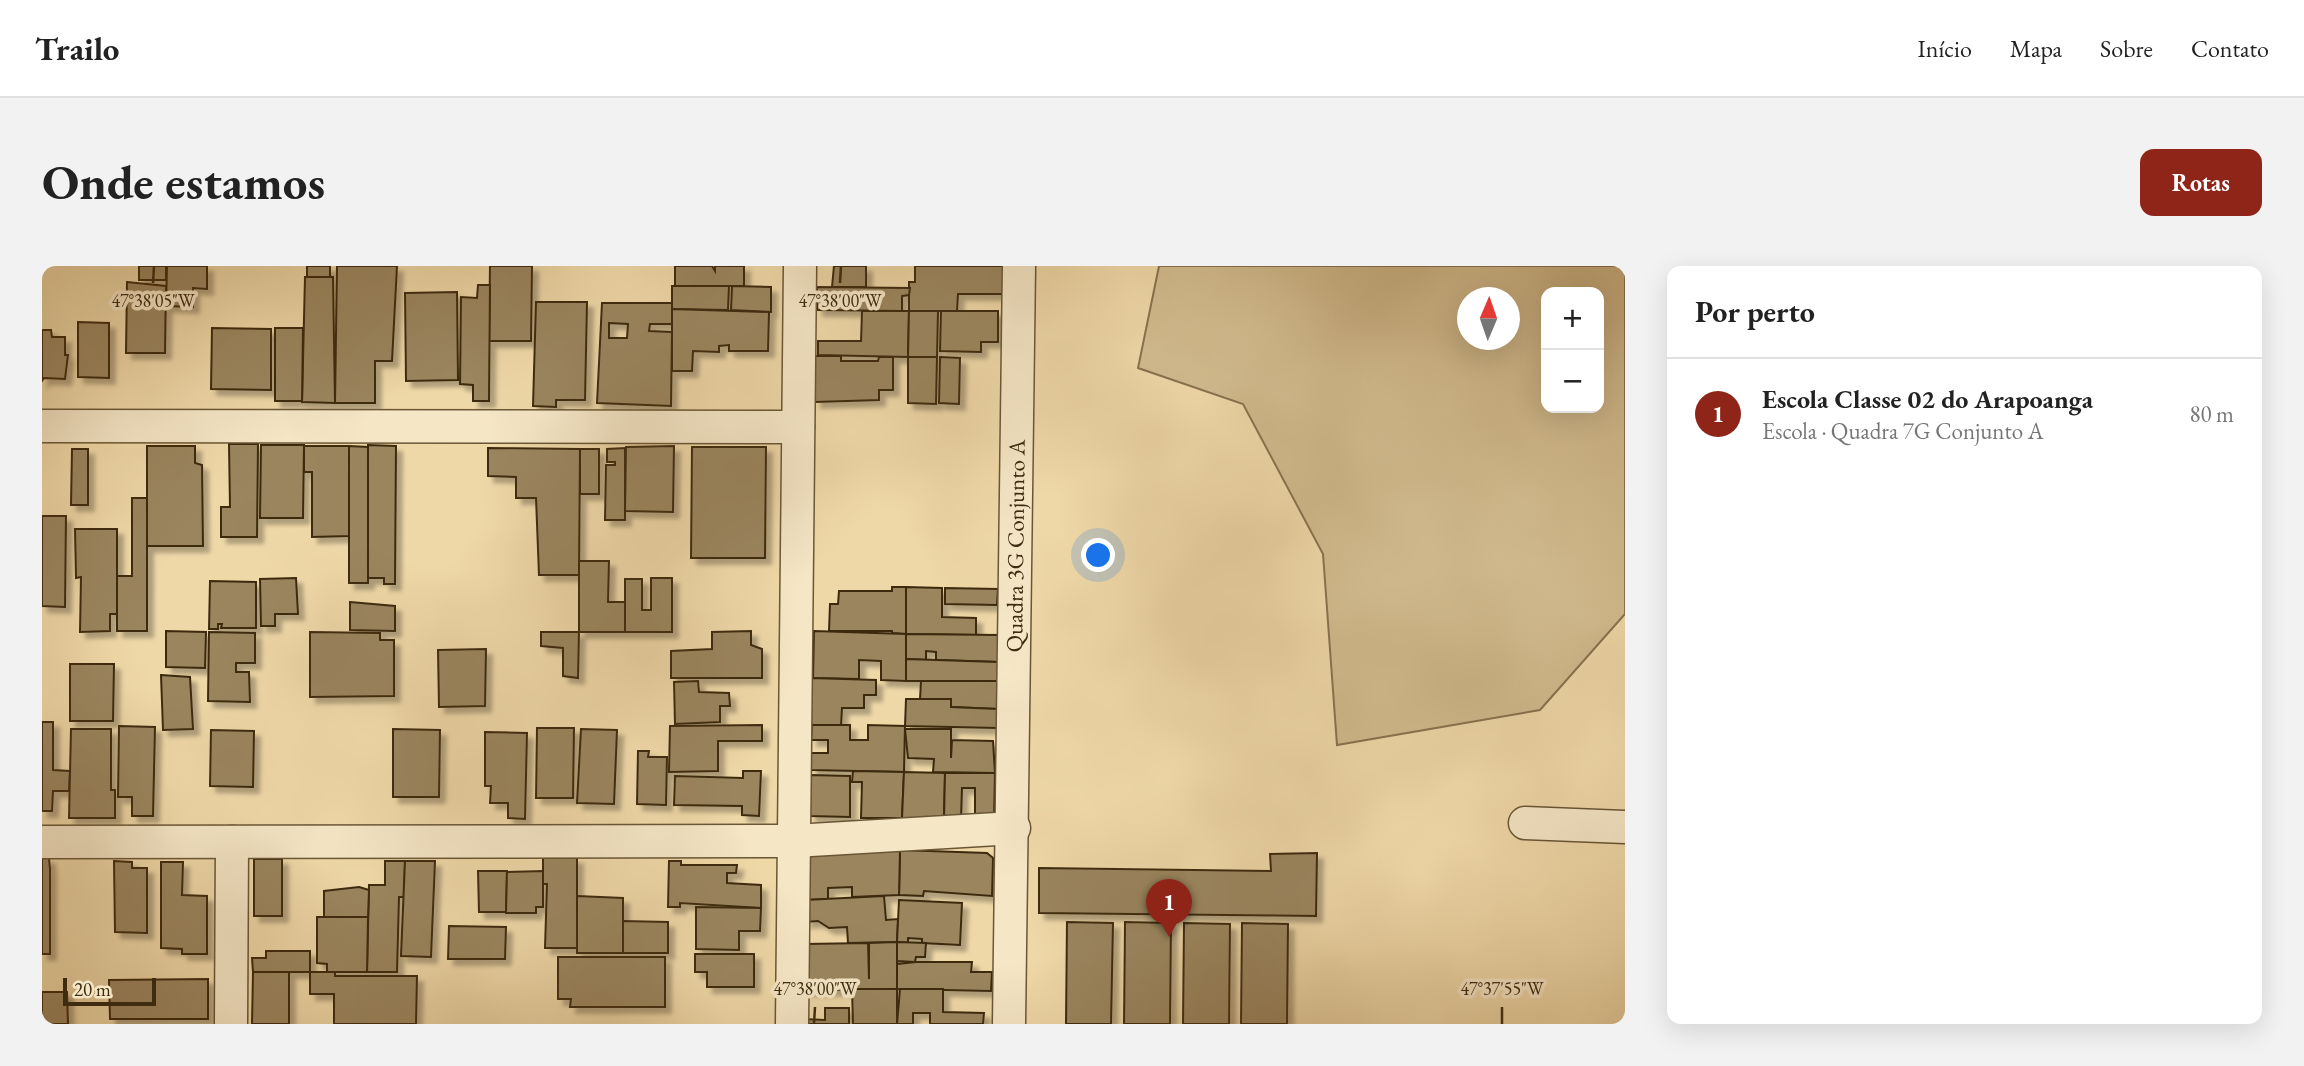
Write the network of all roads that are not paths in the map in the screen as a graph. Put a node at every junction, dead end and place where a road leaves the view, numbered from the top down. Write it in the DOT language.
graph roads {
  1 [pos="800,266"];
  2 [pos="1019,266"];
  3 [pos="42,426"];
  4 [pos="798,427"];
  5 [pos="1525,823"];
  6 [pos="1625,827"];
  7 [pos="1014,828"];
  8 [pos="794,841"];
  9 [pos="42,842"];
  10 [pos="232,842"];
  11 [pos="230,1024"];
  12 [pos="792,1024"];
  13 [pos="1009,1024"];
  1 -- 4 [label="street"];
  2 -- 7 [label="street, Quadra 3G Conjunto A"];
  3 -- 4 [label="street"];
  4 -- 8 [label="street"];
  5 -- 6 [label="street"];
  7 -- 8 [label="street"];
  7 -- 13 [label="street, Quadra 3G Conjunto A"];
  8 -- 10 [label="street"];
  8 -- 12 [label="street"];
  9 -- 10 [label="street"];
  10 -- 11 [label="street"];
}
